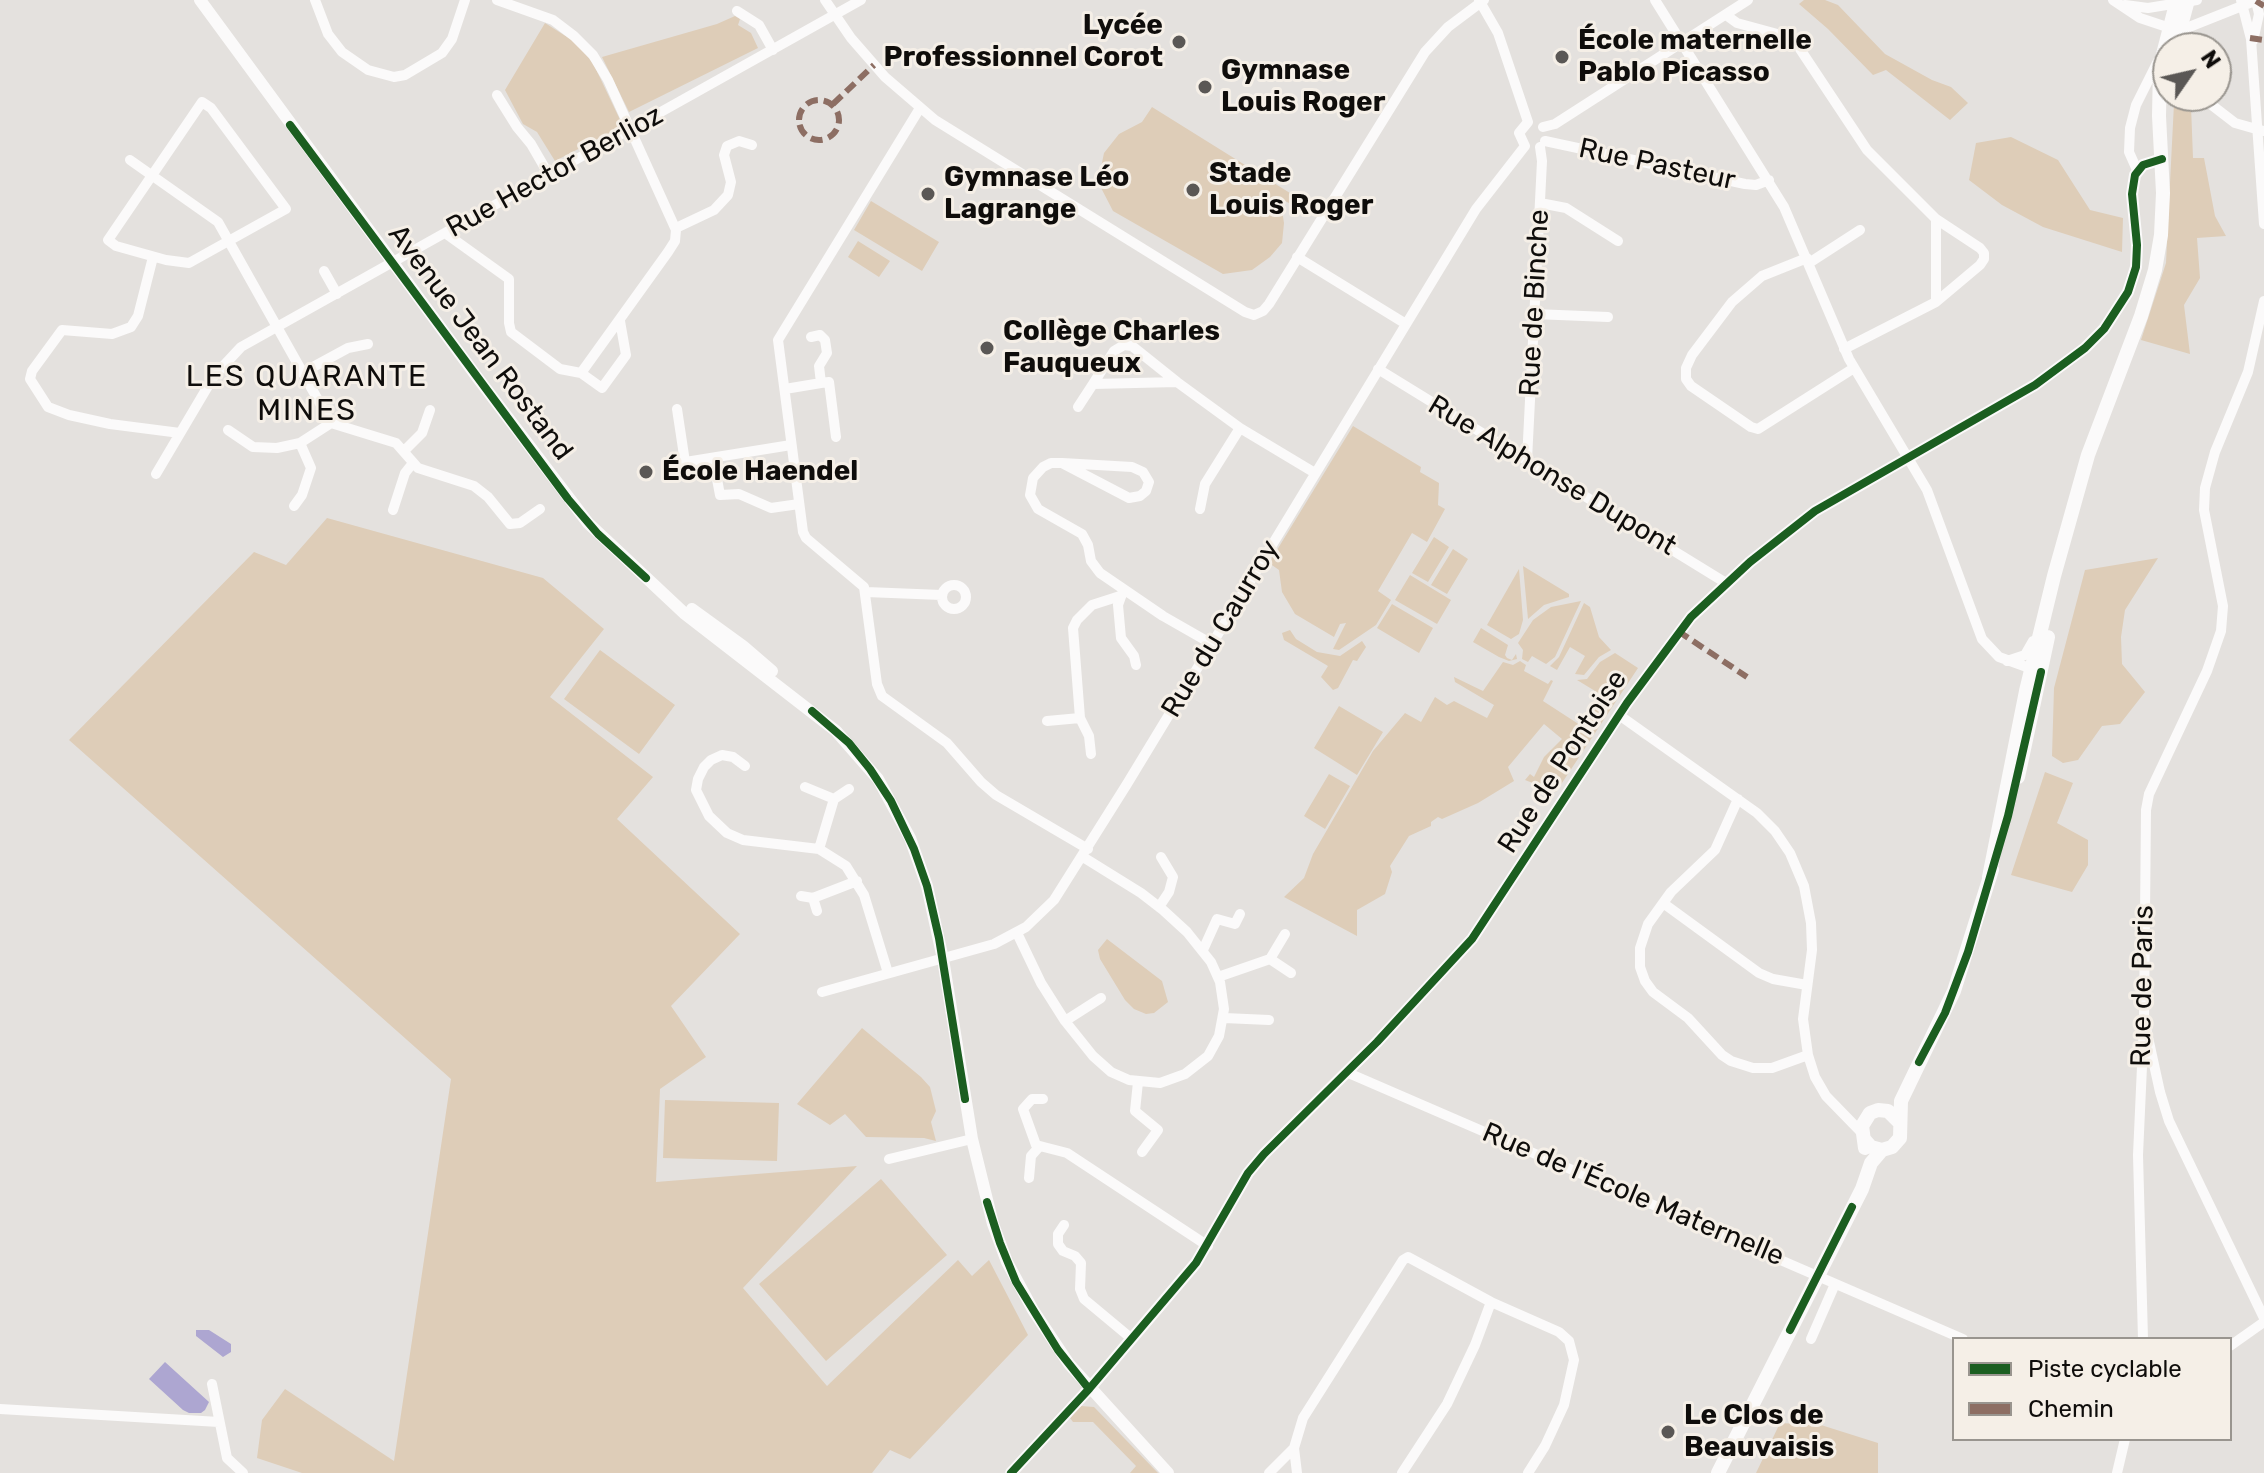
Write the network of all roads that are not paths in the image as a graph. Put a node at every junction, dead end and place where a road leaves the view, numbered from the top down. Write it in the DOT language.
graph roads {
  1 [pos="200,0"];
  2 [pos="315,0"];
  3 [pos="465,0"];
  4 [pos="497,0"];
  5 [pos="825,0"];
  6 [pos="861,0"];
  7 [pos="1655,0"];
  8 [pos="1748,0"];
  9 [pos="2229,0"];
  10 [pos="2256,0"];
  11 [pos="1481,1"];
  12 [pos="2115,1"];
  13 [pos="2185,2"];
  14 [pos="2242,3"];
  15 [pos="2264,6"];
  16 [pos="737,11"];
  17 [pos="835,15"];
  18 [pos="1726,15"];
  19 [pos="2207,20"];
  20 [pos="2160,32"];
  21 [pos="2174,32"];
  22 [pos="2185,32"];
  23 [pos="2255,41"];
  24 [pos="1683,43"];
  25 [pos="773,50"];
  26 [pos="2152,74"];
  27 [pos="497,95"];
  28 [pos="920,108"];
  29 [pos="2160,112"];
  30 [pos="2165,112"];
  31 [pos="2221,112"];
  32 [pos="1528,122"];
  33 [pos="1543,127"];
  34 [pos="631,129"];
  35 [pos="2261,131"];
  36 [pos="1542,144"];
  37 [pos="752,145"];
  38 [pos="1525,146"];
  39 [pos="2162,153"];
  40 [pos="130,160"];
  41 [pos="2137,170"];
  42 [pos="549,175"];
  43 [pos="152,176"];
  44 [pos="1769,180"];
  45 [pos="1540,203"];
  46 [pos="1936,219"];
  47 [pos="2264,224"];
  48 [pos="676,228"];
  49 [pos="1860,230"];
  50 [pos="445,233"];
  51 [pos="228,241"];
  52 [pos="1618,241"];
  53 [pos="153,257"];
  54 [pos="1297,257"];
  55 [pos="1808,261"];
  56 [pos="392,262"];
  57 [pos="324,271"];
  58 [pos="337,294"];
  59 [pos="2264,301"];
  60 [pos="1936,302"];
  61 [pos="1534,314"];
  62 [pos="1608,317"];
  63 [pos="620,321"];
  64 [pos="1406,324"];
  65 [pos="276,327"];
  66 [pos="811,337"];
  67 [pos="368,344"];
  68 [pos="1844,349"];
  69 [pos="1854,368"];
  70 [pos="1378,369"];
  71 [pos="302,373"];
  72 [pos="581,373"];
  73 [pos="1177,382"];
  74 [pos="821,383"];
  75 [pos="1093,384"];
  76 [pos="785,389"];
  77 [pos="1078,407"];
  78 [pos="677,409"];
  79 [pos="430,410"];
  80 [pos="331,423"];
  81 [pos="1240,428"];
  82 [pos="228,430"];
  83 [pos="180,433"];
  84 [pos="836,437"];
  85 [pos="300,443"];
  86 [pos="791,445"];
  87 [pos="405,450"];
  88 [pos="713,458"];
  89 [pos="1527,460"];
  90 [pos="685,462"];
  91 [pos="413,463"];
  92 [pos="1062,463"];
  93 [pos="667,465"];
  94 [pos="1315,473"];
  95 [pos="156,474"];
  96 [pos="799,504"];
  97 [pos="294,506"];
  98 [pos="540,509"];
  99 [pos="1200,509"];
  100 [pos="393,510"];
  101 [pos="2066,538"];
  102 [pos="1726,583"];
  103 [pos="2051,586"];
  104 [pos="866,592"];
  105 [pos="1122,593"];
  106 [pos="942,595"];
  107 [pos="1212,644"];
  108 [pos="2006,661"];
  109 [pos="1136,665"];
  110 [pos="2036,670"];
  111 [pos="1619,715"];
  112 [pos="1080,718"];
  113 [pos="1047,721"];
  114 [pos="1091,754"];
  115 [pos="745,766"];
  116 [pos="805,787"];
  117 [pos="849,789"];
  118 [pos="834,799"];
  119 [pos="1738,799"];
  120 [pos="819,849"];
  121 [pos="1085,853"];
  122 [pos="1161,857"];
  123 [pos="857,881"];
  124 [pos="1663,903"];
  125 [pos="1159,907"];
  126 [pos="817,911"];
  127 [pos="1240,914"];
  128 [pos="1017,933"];
  129 [pos="1285,934"];
  130 [pos="1203,950"];
  131 [pos="943,959"];
  132 [pos="1270,959"];
  133 [pos="888,973"];
  134 [pos="1291,973"];
  135 [pos="1218,977"];
  136 [pos="1807,985"];
  137 [pos="822,992"];
  138 [pos="1101,998"];
  139 [pos="1224,1018"];
  140 [pos="1269,1020"];
  141 [pos="1065,1021"];
  142 [pos="2144,1022"];
  143 [pos="1808,1055"];
  144 [pos="1919,1062"];
  145 [pos="1346,1072"];
  146 [pos="1138,1082"];
  147 [pos="1043,1099"];
  148 [pos="1838,1107"];
  149 [pos="1878,1110"];
  150 [pos="1901,1124"];
  151 [pos="1863,1136"];
  152 [pos="972,1139"];
  153 [pos="1039,1147"];
  154 [pos="1882,1150"];
  155 [pos="1142,1152"];
  156 [pos="889,1159"];
  157 [pos="1029,1178"];
  158 [pos="1852,1207"];
  159 [pos="1061,1229"];
  160 [pos="1208,1246"];
  161 [pos="1835,1284"];
  162 [pos="1491,1302"];
  163 [pos="2264,1320"];
  164 [pos="1958,1337"];
  165 [pos="2143,1337"];
  166 [pos="1132,1339"];
  167 [pos="1811,1339"];
  168 [pos="2232,1344"];
  169 [pos="212,1384"];
  170 [pos="1089,1389"];
  171 [pos="0,1409"];
  172 [pos="219,1422"];
  173 [pos="2125,1441"];
  174 [pos="1294,1448"];
  175 [pos="243,1473"];
  176 [pos="1011,1473"];
  177 [pos="1168,1473"];
  178 [pos="1269,1473"];
  179 [pos="1297,1473"];
  180 [pos="1402,1473"];
  181 [pos="1528,1473"];
  182 [pos="1718,1473"];
  183 [pos="2117,1473"];
  1 -- 56 [label="street, Avenue Jean Rostand"];
  2 -- 3 [label="street"];
  4 -- 34 [label="street"];
  5 -- 17 [label="street"];
  6 -- 17 [label="street, Rue Hector Berlioz"];
  7 -- 24 [label="street"];
  8 -- 18 [label="street"];
  9 -- 14 [label="street"];
  10 -- 14 [label="street"];
  10 -- 15 [label="street"];
  10 -- 23 [label="street"];
  11 -- 32 [label="street"];
  11 -- 54 [label="street"];
  12 -- 13 [label="street"];
  12 -- 20 [label="street"];
  13 -- 19 [label="street"];
  13 -- 21 [label="main road"];
  14 -- 19 [label="street"];
  14 -- 23 [label="street"];
  16 -- 25 [label="street"];
  17 -- 25 [label="street, Rue Hector Berlioz"];
  17 -- 28 [label="street"];
  18 -- 24 [label="street"];
  18 -- 46 [label="street"];
  19 -- 22 [label="street"];
  23 -- 35 [label="street"];
  24 -- 33 [label="street"];
  24 -- 44 [label="street"];
  25 -- 34 [label="street, Rue Hector Berlioz"];
  26 -- 41 [label="street, Rue de Pontoise"];
  27 -- 42 [label="street"];
  28 -- 54 [label="street"];
  28 -- 76 [label="street"];
  29 -- 39 [label="main road"];
  30 -- 39 [label="main road"];
  31 -- 35 [label="street"];
  32 -- 33 [label="street"];
  32 -- 38 [label="street"];
  33 -- 36 [label="street"];
  34 -- 42 [label="street, Rue Hector Berlioz"];
  34 -- 48 [label="street"];
  35 -- 47 [label="street"];
  36 -- 38 [label="street"];
  36 -- 44 [label="street, Rue Pasteur"];
  36 -- 45 [label="street, Rue de Binche"];
  37 -- 48 [label="street"];
  38 -- 64 [label="street, Rue du Caurroy"];
  39 -- 41 [label="street"];
  39 -- 101 [label="main road"];
  40 -- 43 [label="street"];
  41 -- 102 [label="street, Rue de Pontoise"];
  42 -- 50 [label="street, Rue Hector Berlioz"];
  43 -- 51 [label="street"];
  43 -- 51 [label="street"];
  43 -- 53 [label="street"];
  44 -- 55 [label="street"];
  45 -- 52 [label="street"];
  45 -- 61 [label="street, Rue de Binche"];
  46 -- 60 [label="street"];
  46 -- 60 [label="street"];
  48 -- 63 [label="street"];
  49 -- 55 [label="street"];
  50 -- 56 [label="street, Rue Hector Berlioz"];
  50 -- 72 [label="street"];
  51 -- 53 [label="street"];
  51 -- 65 [label="street"];
  53 -- 83 [label="street"];
  54 -- 64 [label="street"];
  55 -- 68 [label="street"];
  55 -- 69 [label="street"];
  56 -- 58 [label="street, Rue Hector Berlioz"];
  56 -- 131 [label="street, Avenue Jean Rostand"];
  57 -- 58 [label="street"];
  58 -- 65 [label="street, Rue Hector Berlioz"];
  59 -- 142 [label="street, Rue de Paris"];
  60 -- 68 [label="street"];
  61 -- 62 [label="street"];
  61 -- 89 [label="street, Rue de Binche"];
  63 -- 72 [label="street"];
  63 -- 72 [label="street"];
  64 -- 70 [label="street, Rue du Caurroy"];
  65 -- 71 [label="street"];
  65 -- 83 [label="street, Rue Hector Berlioz"];
  66 -- 74 [label="street"];
  67 -- 71 [label="street"];
  68 -- 69 [label="street"];
  69 -- 108 [label="street"];
  70 -- 89 [label="street, Rue Alphonse Dupont"];
  70 -- 94 [label="street, Rue du Caurroy"];
  71 -- 80 [label="street"];
  73 -- 75 [label="street"];
  73 -- 75 [label="street"];
  73 -- 81 [label="street"];
  74 -- 76 [label="street"];
  74 -- 84 [label="street"];
  75 -- 77 [label="street"];
  76 -- 86 [label="street"];
  78 -- 90 [label="street"];
  79 -- 87 [label="street"];
  80 -- 85 [label="street"];
  80 -- 87 [label="street"];
  81 -- 94 [label="street"];
  81 -- 99 [label="street"];
  82 -- 85 [label="street"];
  83 -- 95 [label="street, Rue Hector Berlioz"];
  85 -- 97 [label="street"];
  86 -- 88 [label="street"];
  86 -- 96 [label="street"];
  87 -- 91 [label="street"];
  88 -- 90 [label="street"];
  88 -- 96 [label="street"];
  89 -- 102 [label="street, Rue Alphonse Dupont"];
  90 -- 93 [label="street"];
  91 -- 98 [label="street"];
  91 -- 100 [label="street"];
  92 -- 92 [label="street"];
  92 -- 105 [label="street"];
  94 -- 107 [label="street, Rue du Caurroy"];
  96 -- 104 [label="street"];
  101 -- 103 [label="main road"];
  101 -- 110 [label="main road"];
  102 -- 111 [label="street, Rue de Pontoise"];
  103 -- 108 [label="street"];
  103 -- 110 [label="main road"];
  104 -- 106 [label="street"];
  104 -- 121 [label="street"];
  105 -- 107 [label="street"];
  105 -- 109 [label="street"];
  105 -- 112 [label="street"];
  107 -- 121 [label="street, Rue du Caurroy"];
  108 -- 110 [label="street"];
  110 -- 144 [label="main road"];
  111 -- 119 [label="street"];
  111 -- 145 [label="street, Rue de Pontoise"];
  112 -- 113 [label="street"];
  112 -- 114 [label="street"];
  115 -- 120 [label="street"];
  116 -- 118 [label="street"];
  117 -- 118 [label="street"];
  118 -- 120 [label="street"];
  119 -- 124 [label="street"];
  119 -- 136 [label="street"];
  120 -- 123 [label="street"];
  121 -- 125 [label="street"];
  121 -- 128 [label="street, Rue du Caurroy"];
  122 -- 125 [label="street"];
  123 -- 126 [label="street"];
  123 -- 133 [label="street"];
  124 -- 136 [label="street"];
  124 -- 143 [label="street"];
  125 -- 130 [label="street"];
  127 -- 130 [label="street"];
  128 -- 131 [label="street, Rue du Caurroy"];
  128 -- 141 [label="street"];
  129 -- 132 [label="street"];
  130 -- 135 [label="street"];
  131 -- 133 [label="street, Rue du Caurroy"];
  131 -- 152 [label="street, Avenue Jean Rostand"];
  132 -- 134 [label="street"];
  132 -- 135 [label="street"];
  133 -- 137 [label="street, Rue du Caurroy"];
  135 -- 139 [label="street"];
  136 -- 143 [label="street"];
  138 -- 141 [label="street"];
  139 -- 140 [label="street"];
  139 -- 146 [label="street"];
  141 -- 146 [label="street"];
  142 -- 163 [label="street"];
  142 -- 165 [label="street, Rue de Paris"];
  143 -- 148 [label="street"];
  144 -- 149 [label="main road"];
  144 -- 150 [label="main road"];
  145 -- 160 [label="street, Rue de Pontoise"];
  145 -- 161 [label="street, Rue de l'École Maternelle"];
  146 -- 155 [label="street"];
  147 -- 153 [label="street"];
  148 -- 149 [label="street"];
  148 -- 151 [label="street"];
  149 -- 150 [label="main road"];
  149 -- 151 [label="main road"];
  150 -- 154 [label="main road"];
  151 -- 154 [label="main road"];
  151 -- 158 [label="main road"];
  152 -- 156 [label="street"];
  152 -- 170 [label="street, Avenue Jean Rostand"];
  153 -- 157 [label="street"];
  153 -- 160 [label="street"];
  154 -- 158 [label="main road"];
  158 -- 182 [label="main road"];
  159 -- 166 [label="street"];
  160 -- 166 [label="street, Rue de Pontoise"];
  161 -- 164 [label="street, Rue de l'École Maternelle"];
  161 -- 167 [label="street"];
  162 -- 174 [label="street"];
  162 -- 180 [label="street"];
  162 -- 181 [label="street"];
  163 -- 168 [label="street"];
  166 -- 170 [label="street, Rue de Pontoise"];
  169 -- 172 [label="street"];
  170 -- 176 [label="street, Rue de Pontoise"];
  170 -- 177 [label="street, Avenue Jean Rostand"];
  171 -- 172 [label="street"];
  172 -- 175 [label="street"];
  173 -- 183 [label="street"];
  174 -- 178 [label="street"];
  174 -- 179 [label="street"];
}
